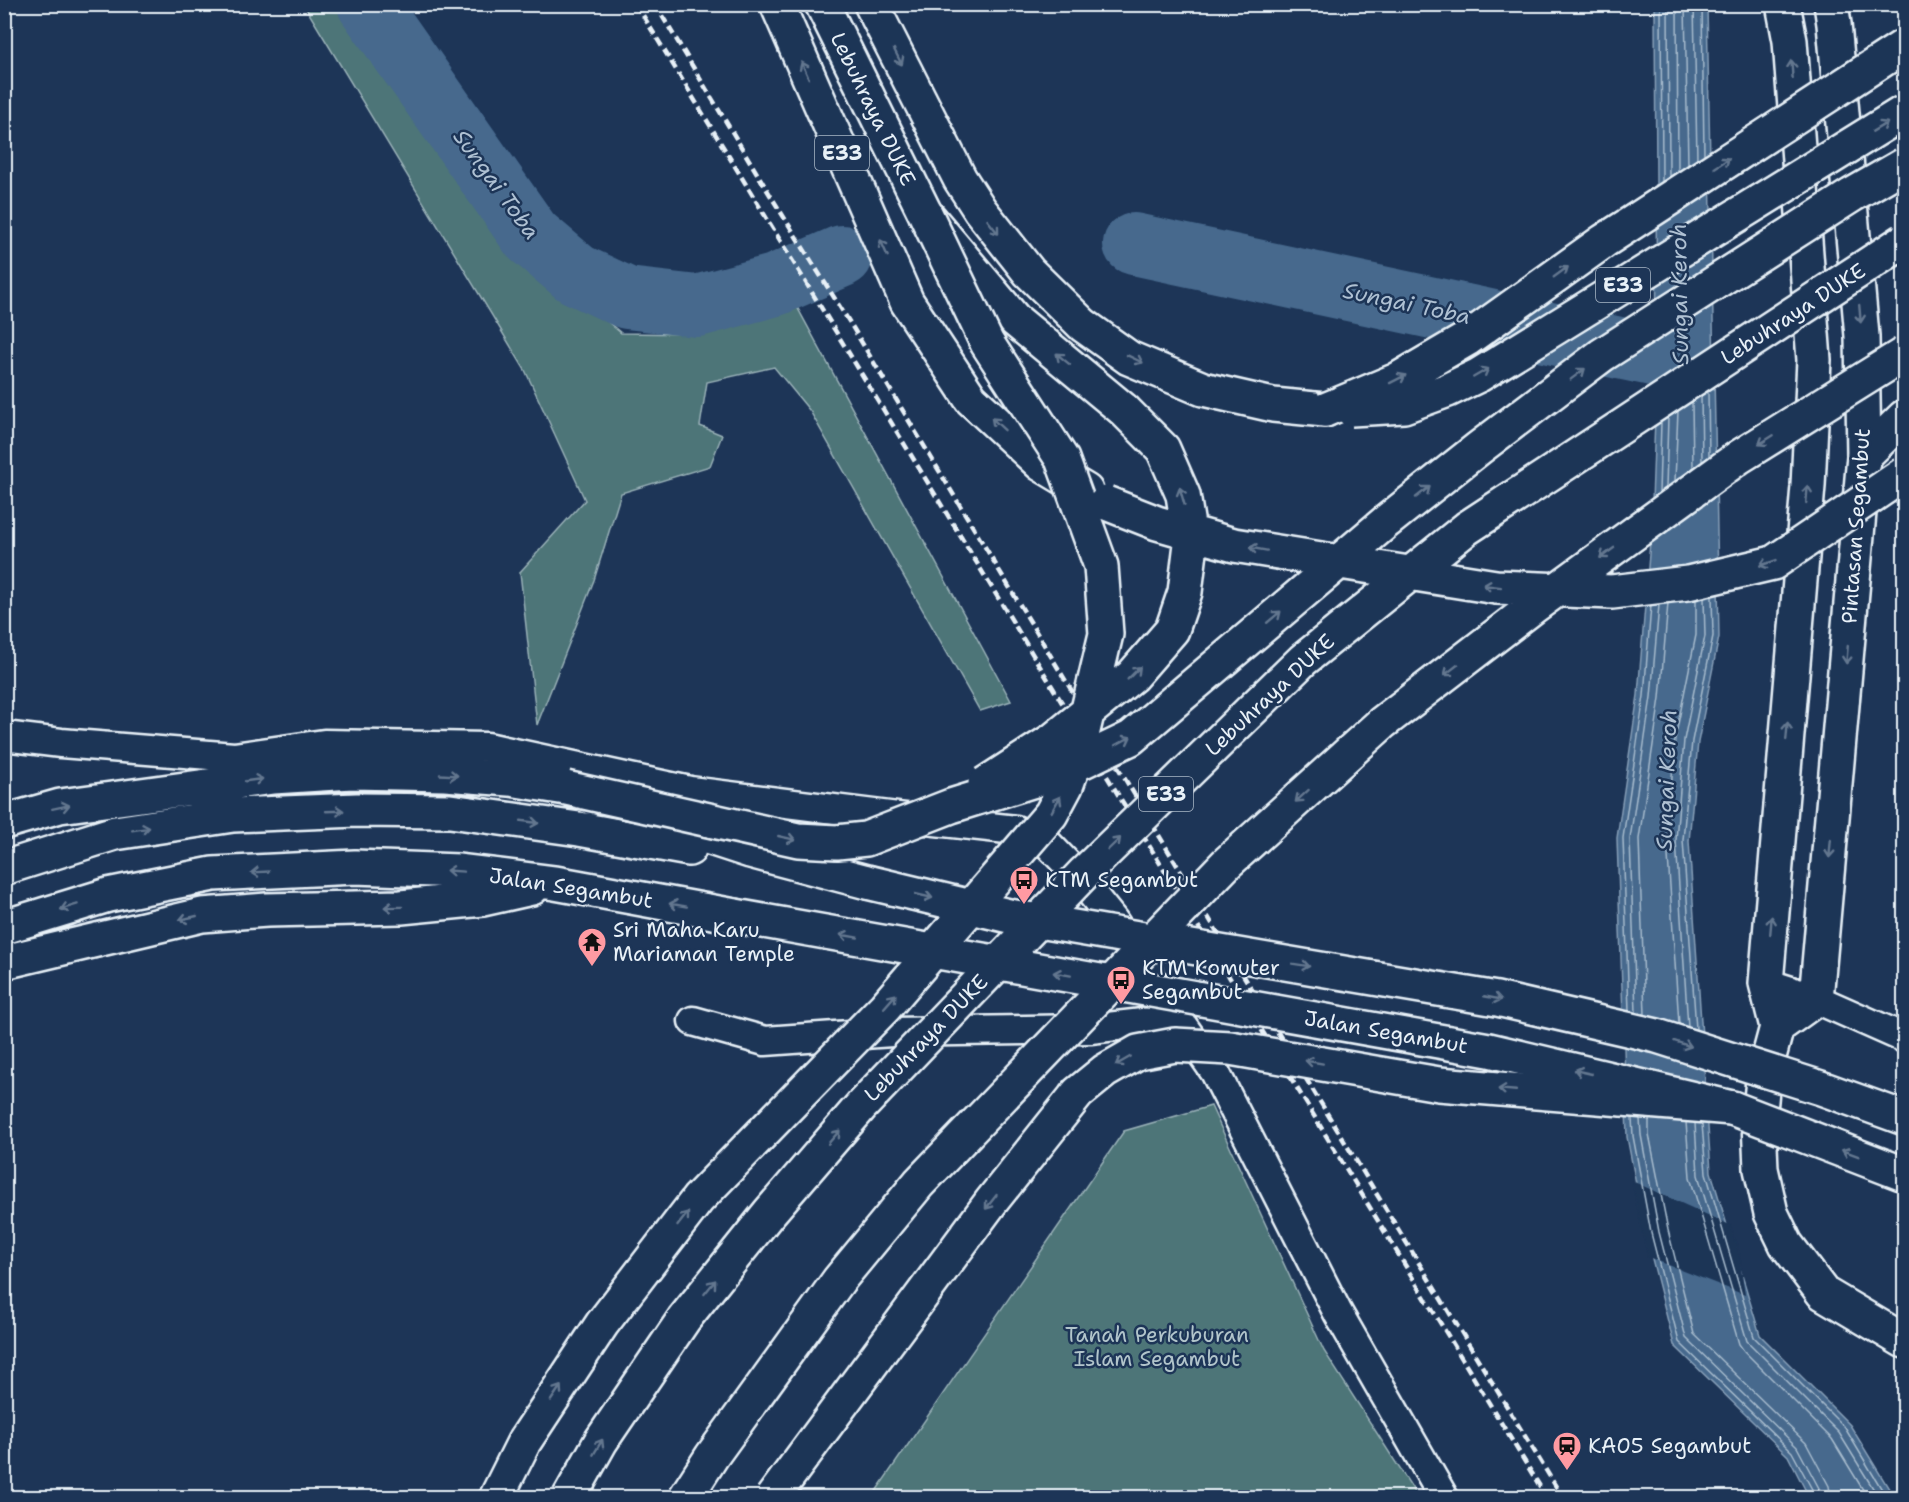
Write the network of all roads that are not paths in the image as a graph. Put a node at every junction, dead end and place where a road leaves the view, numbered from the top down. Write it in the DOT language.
graph roads {
  1 [pos="777,4"];
  2 [pos="822,4"];
  3 [pos="871,4"];
  4 [pos="1782,4"];
  5 [pos="1831,4"];
  6 [pos="1905,46"];
  7 [pos="1905,112"];
  8 [pos="1905,165"];
  9 [pos="925,213"];
  10 [pos="1905,241"];
  11 [pos="1905,354"];
  12 [pos="1325,410"];
  13 [pos="1905,417"];
  14 [pos="1864,456"];
  15 [pos="1905,474"];
  16 [pos="4,736"];
  17 [pos="566,788"];
  18 [pos="951,806"];
  19 [pos="4,822"];
  20 [pos="4,868"];
  21 [pos="867,882"];
  22 [pos="555,884"];
  23 [pos="4,927"];
  24 [pos="4,962"];
  25 [pos="1766,983"];
  26 [pos="1816,999"];
  27 [pos="1178,1019"];
  28 [pos="693,1021"];
  29 [pos="1777,1027"];
  30 [pos="1905,1038"];
  31 [pos="1732,1108"];
  32 [pos="1905,1118"];
  33 [pos="1905,1173"];
  34 [pos="1905,1341"];
  35 [pos="496,1497"];
  36 [pos="569,1497"];
  37 [pos="685,1497"];
  38 [pos="772,1497"];
  39 [pos="1444,1497"];
  15 -- 1 [label="main road, E33, one-way, bridge"];
  2 -- 9 [label="main road, Lebuhraya DUKE / E33"];
  3 -- 12 [label="main road, E33, one-way"];
  25 -- 4 [label="main road, one-way"];
  5 -- 14 [label="main road, Pintasan Segambut, one-way"];
  12 -- 6 [label="main road, one-way, bridge"];
  12 -- 7 [label="main road, E33, one-way, bridge"];
  18 -- 8 [label="main road, one-way, bridge"];
  18 -- 9 [label="main road, one-way, bridge"];
  35 -- 9 [label="main road, E33, one-way, bridge"];
  36 -- 10 [label="main road, Lebuhraya DUKE / E33, one-way, bridge"];
  11 -- 37 [label="main road, one-way, bridge"];
  13 -- 14 [label="main road"];
  14 -- 26 [label="main road, Pintasan Segambut, one-way"];
  16 -- 27 [label="street"];
  17 -- 18 [label="main road, one-way, bridge"];
  19 -- 17 [label="main road, one-way"];
  17 -- 21 [label="main road, bridge"];
  20 -- 21 [label="main road, one-way"];
  21 -- 32 [label="main road, one-way, bridge"];
  22 -- 23 [label="main road, Jalan Segambut, one-way"];
  22 -- 24 [label="main road, one-way"];
  31 -- 22 [label="main road, Jalan Segambut, one-way, bridge"];
  25 -- 26 [label="street"];
  25 -- 29 [label="main road"];
  26 -- 29 [label="main road"];
  26 -- 30 [label="street"];
  27 -- 28 [label="street"];
  27 -- 39 [label="street"];
  29 -- 34 [label="main road"];
  33 -- 31 [label="main road, Jalan Segambut, one-way, bridge"];
  31 -- 38 [label="main road, one-way, bridge"];
}
